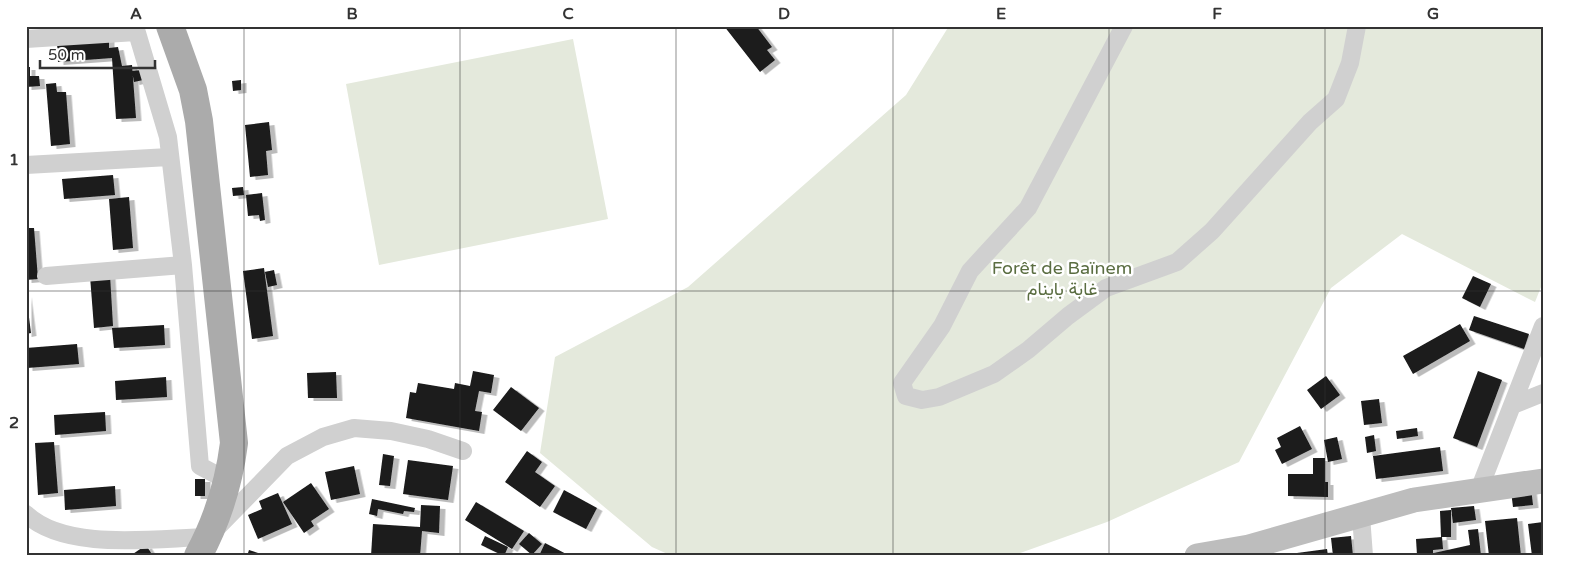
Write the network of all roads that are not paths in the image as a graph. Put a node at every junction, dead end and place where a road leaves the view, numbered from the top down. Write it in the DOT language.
graph roads {
  1 [pos="170,26"];
  2 [pos="1124,26"];
  3 [pos="1357,26"];
  4 [pos="136,29"];
  5 [pos="26,39"];
  6 [pos="169,157"];
  7 [pos="26,165"];
  8 [pos="183,265"];
  9 [pos="46,276"];
  10 [pos="1543,326"];
  11 [pos="1543,393"];
  12 [pos="1513,405"];
  13 [pos="462,451"];
  14 [pos="228,481"];
  15 [pos="1543,481"];
  16 [pos="1479,490"];
  17 [pos="26,514"];
  18 [pos="1361,516"];
  19 [pos="203,546"];
  20 [pos="1197,556"];
  21 [pos="1364,556"];
  1 -- 14 [label="main road"];
  2 -- 3 [label="street"];
  4 -- 5 [label="street"];
  4 -- 6 [label="street"];
  6 -- 7 [label="street"];
  6 -- 8 [label="street"];
  8 -- 9 [label="street"];
  8 -- 14 [label="street"];
  10 -- 12 [label="street"];
  11 -- 12 [label="street"];
  12 -- 16 [label="street"];
  13 -- 19 [label="street"];
  14 -- 19 [label="main road"];
  15 -- 16 [label="street"];
  16 -- 18 [label="street"];
  17 -- 19 [label="street"];
  18 -- 20 [label="street"];
  18 -- 21 [label="street"];
}
